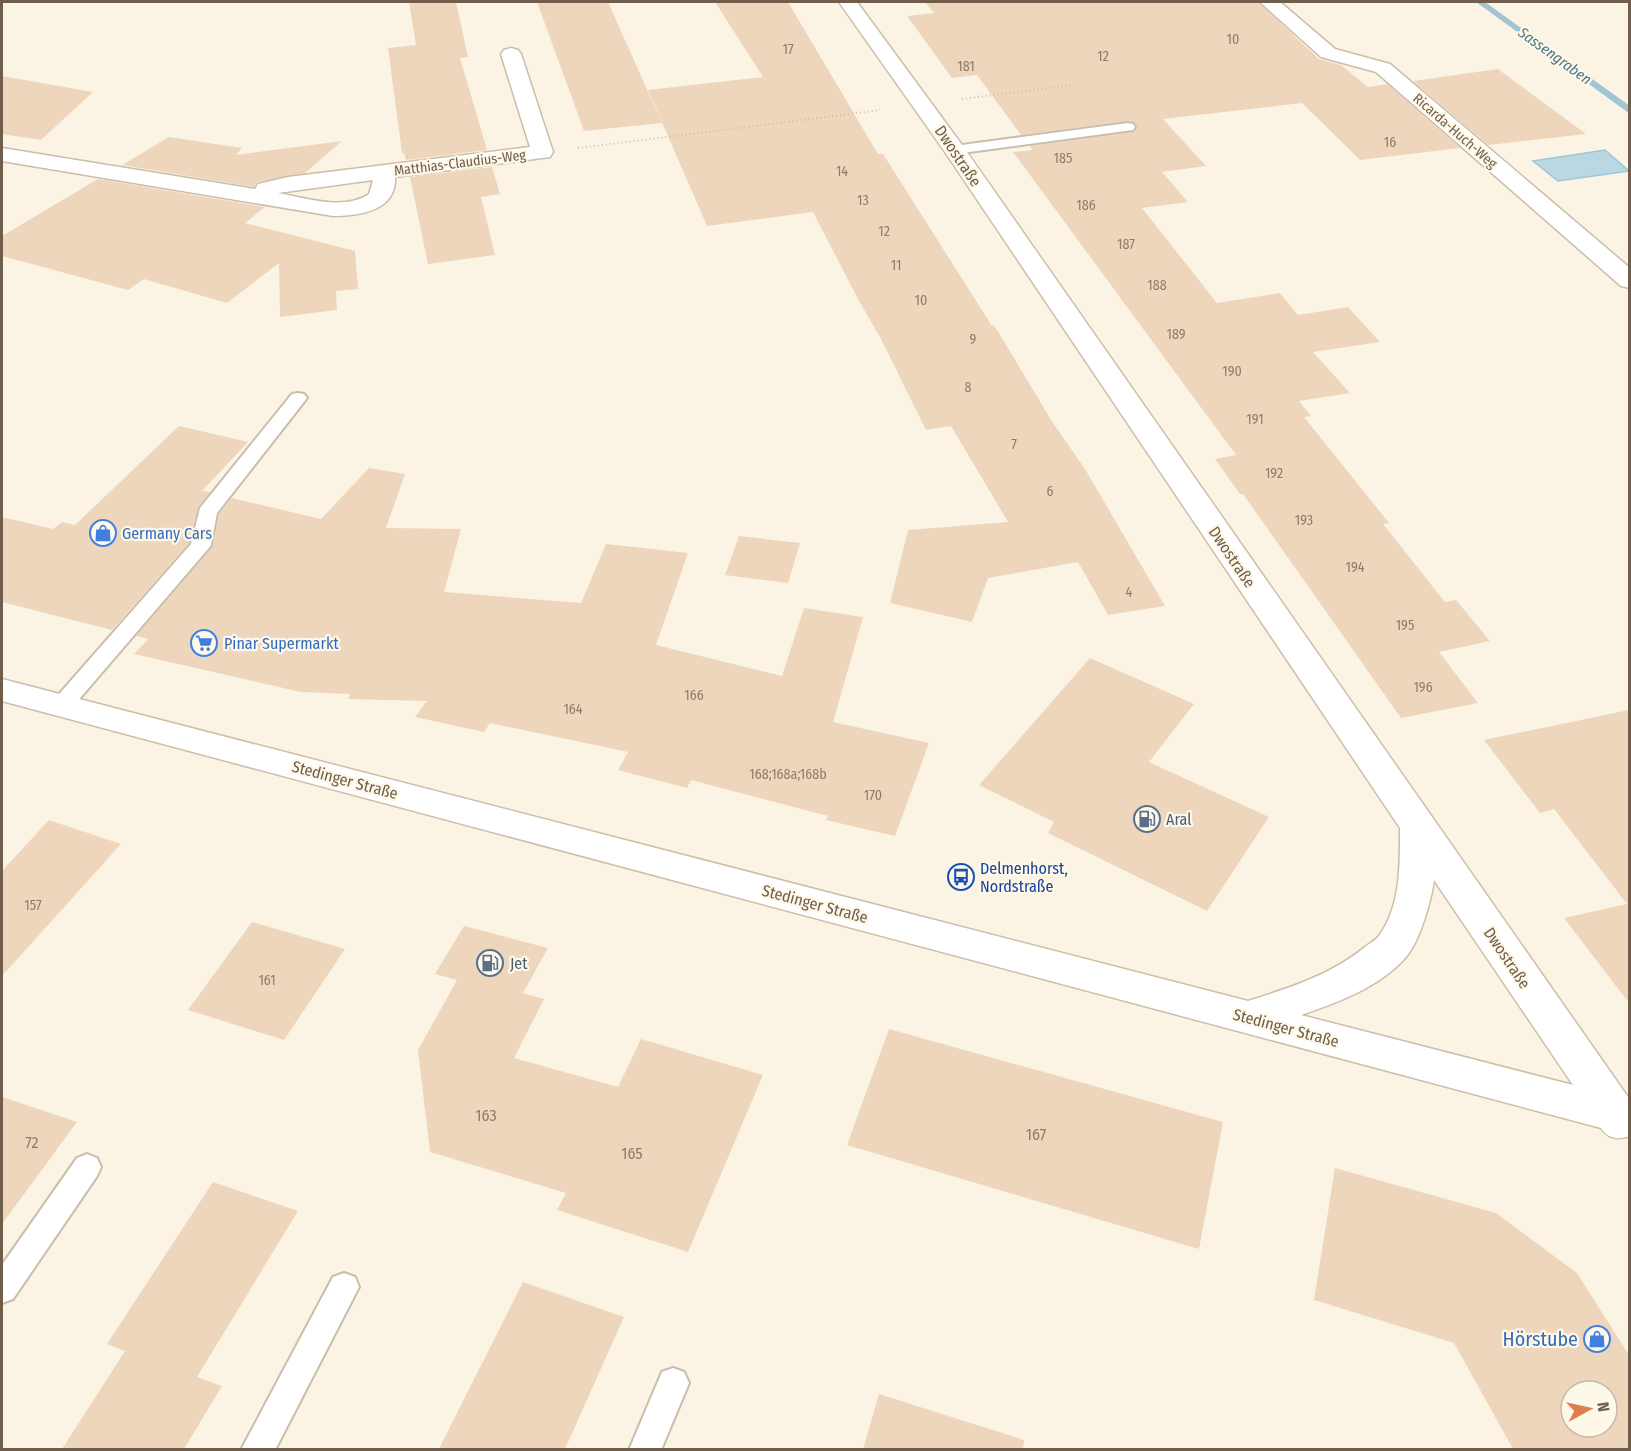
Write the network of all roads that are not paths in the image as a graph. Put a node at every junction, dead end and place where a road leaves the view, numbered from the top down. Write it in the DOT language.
graph roads {
  1 [pos="848,2"];
  2 [pos="1269,2"];
  3 [pos="511,54"];
  4 [pos="1128,127"];
  5 [pos="954,150"];
  6 [pos="2,155"];
  7 [pos="384,172"];
  8 [pos="254,195"];
  9 [pos="1629,281"];
  10 [pos="298,398"];
  11 [pos="2,690"];
  12 [pos="61,706"];
  13 [pos="1417,826"];
  14 [pos="1247,1018"];
  15 [pos="1624,1122"];
  16 [pos="87,1167"];
  17 [pos="344,1287"];
  18 [pos="2,1289"];
  19 [pos="673,1383"];
  20 [pos="257,1449"];
  21 [pos="645,1449"];
  1 -- 5 [label="street, Dwostraße"];
  2 -- 9 [label="street, Ricarda-Huch-Weg"];
  3 -- 7 [label="street, Matthias-Claudius-Weg"];
  4 -- 5 [label="lane"];
  5 -- 13 [label="street, Dwostraße"];
  6 -- 8 [label="street, Matthias-Claudius-Weg"];
  7 -- 8 [label="street, Matthias-Claudius-Weg"];
  7 -- 8 [label="street, Matthias-Claudius-Weg"];
  10 -- 12 [label="lane"];
  11 -- 12 [label="street, Stedinger Straße"];
  12 -- 14 [label="street, Stedinger Straße"];
  13 -- 14 [label="street"];
  13 -- 15 [label="street, Dwostraße"];
  14 -- 15 [label="street, Stedinger Straße"];
  16 -- 18 [label="lane"];
  17 -- 20 [label="lane"];
  19 -- 21 [label="lane"];
}
